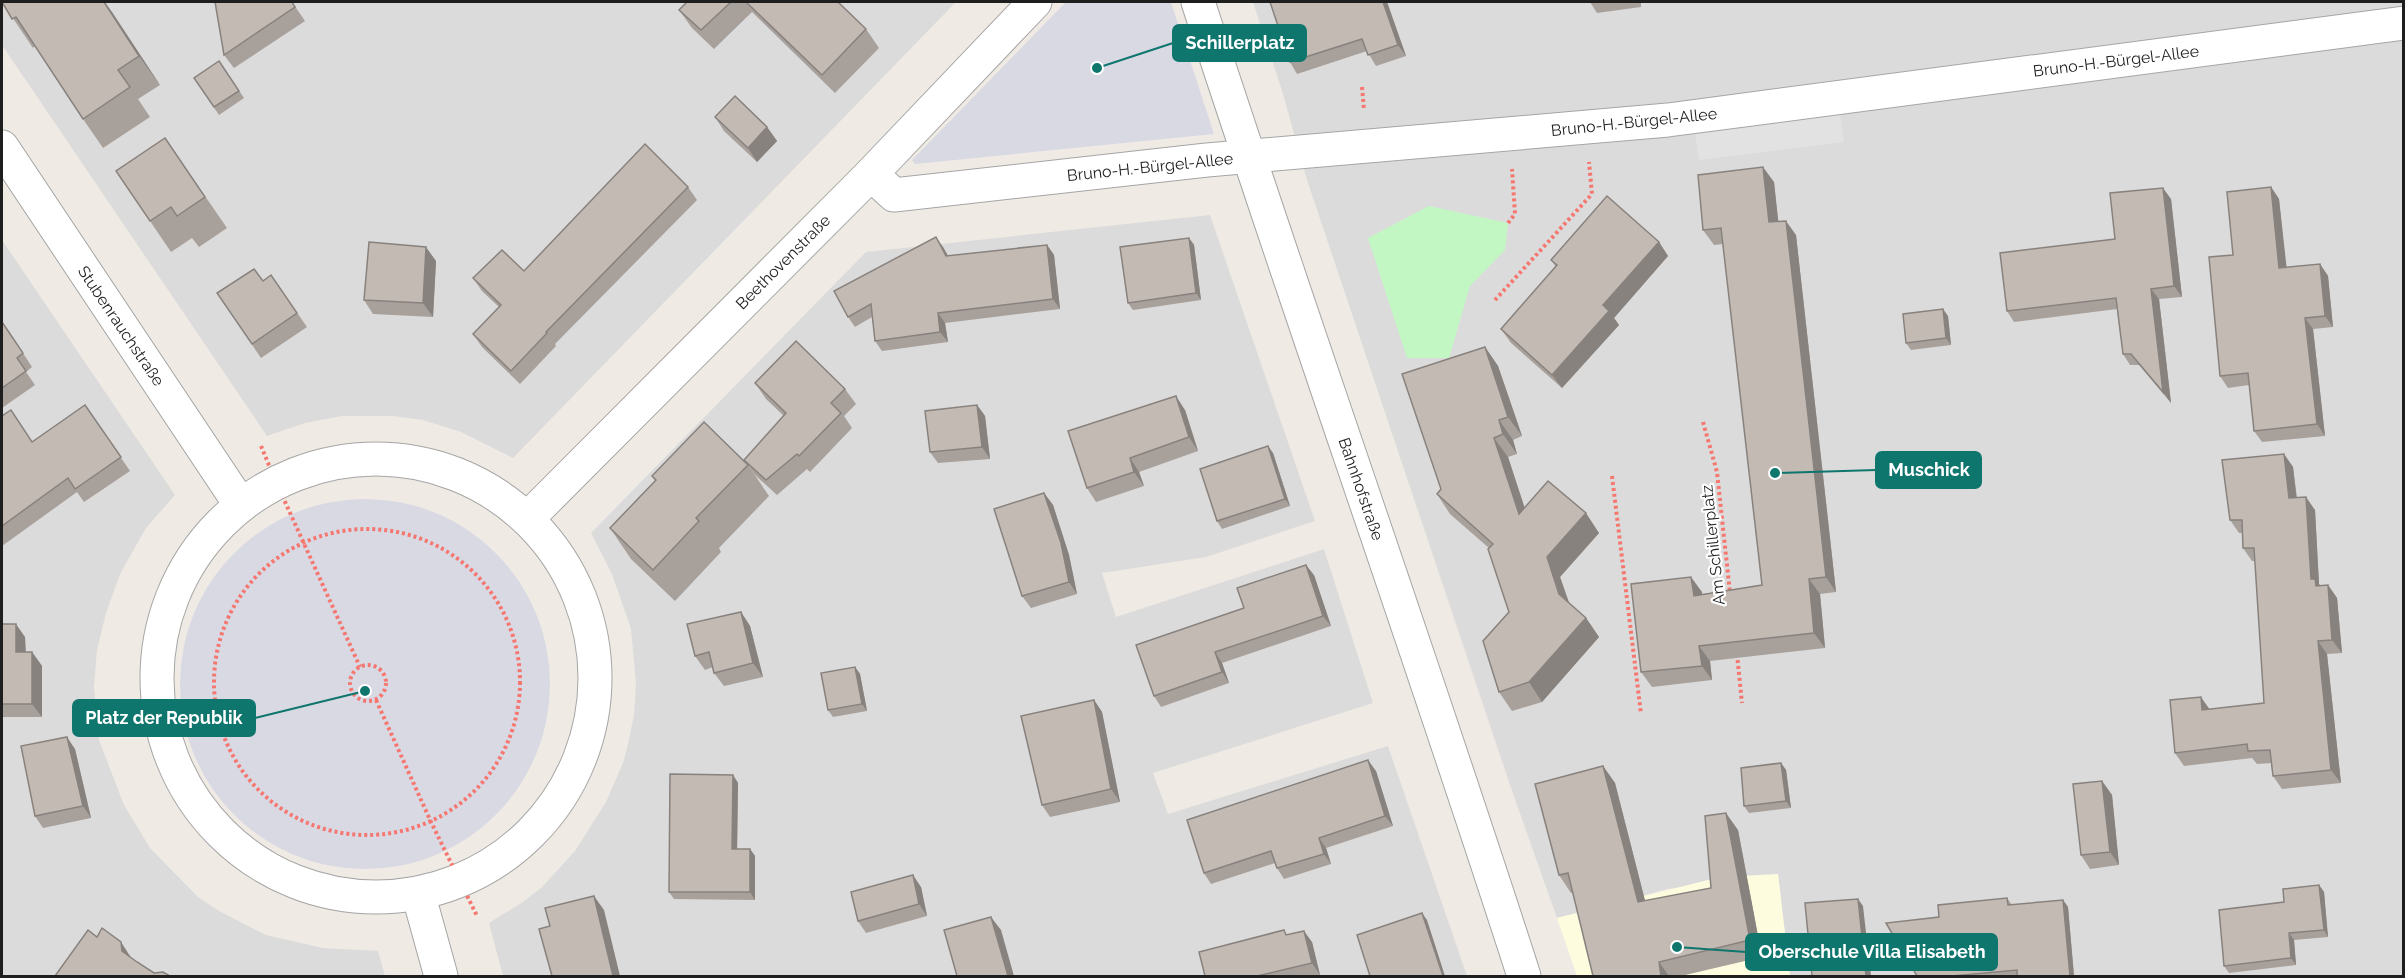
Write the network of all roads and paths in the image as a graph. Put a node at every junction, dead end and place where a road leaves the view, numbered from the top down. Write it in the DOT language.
graph roads {
  1 [pos="1035,2"];
  2 [pos="1198,2"];
  3 [pos="2400,22"];
  4 [pos="1586,128"];
  5 [pos="1510,134"];
  6 [pos="2,147"];
  7 [pos="1248,157"];
  8 [pos="871,174"];
  9 [pos="1508,223"];
  10 [pos="1495,300"];
  11 [pos="1704,422"];
  12 [pos="261,446"];
  13 [pos="1612,477"];
  14 [pos="276,482"];
  15 [pos="240,504"];
  16 [pos="528,518"];
  17 [pos="303,542"];
  18 [pos="1731,599"];
  19 [pos="1736,645"];
  20 [pos="360,667"];
  21 [pos="376,700"];
  22 [pos="1743,702"];
  23 [pos="1641,714"];
  24 [pos="431,822"];
  25 [pos="460,881"];
  26 [pos="418,893"];
  27 [pos="477,916"];
  28 [pos="441,976"];
  29 [pos="1524,976"];
  1 -- 8 [label="street, Beethovenstraße"];
  2 -- 7 [label="street, Bahnhofstraße"];
  3 -- 4 [label="street, Bruno-H.-Bürgel-Allee"];
  4 -- 5 [label="street, Bruno-H.-Bürgel-Allee"];
  4 -- 10 [label="path"];
  5 -- 7 [label="street, Bruno-H.-Bürgel-Allee"];
  5 -- 9 [label="path"];
  6 -- 15 [label="street, Stubenrauchstraße"];
  7 -- 8 [label="street, Bruno-H.-Bürgel-Allee"];
  7 -- 29 [label="street, Bahnhofstraße"];
  8 -- 16 [label="street, Beethovenstraße"];
  11 -- 18 [label="path, Am Schillerplatz"];
  12 -- 14 [label="path"];
  13 -- 23 [label="path"];
  14 -- 15 [label="street"];
  14 -- 16 [label="street"];
  14 -- 17 [label="path"];
  15 -- 26 [label="street"];
  16 -- 25 [label="street"];
  17 -- 20 [label="path"];
  17 -- 24 [label="path"];
  17 -- 24 [label="path"];
  19 -- 22 [label="path"];
  20 -- 21 [label="path"];
  20 -- 21 [label="path"];
  21 -- 24 [label="path"];
  24 -- 25 [label="path"];
  25 -- 26 [label="street"];
  25 -- 27 [label="path"];
  26 -- 28 [label="street"];
}
